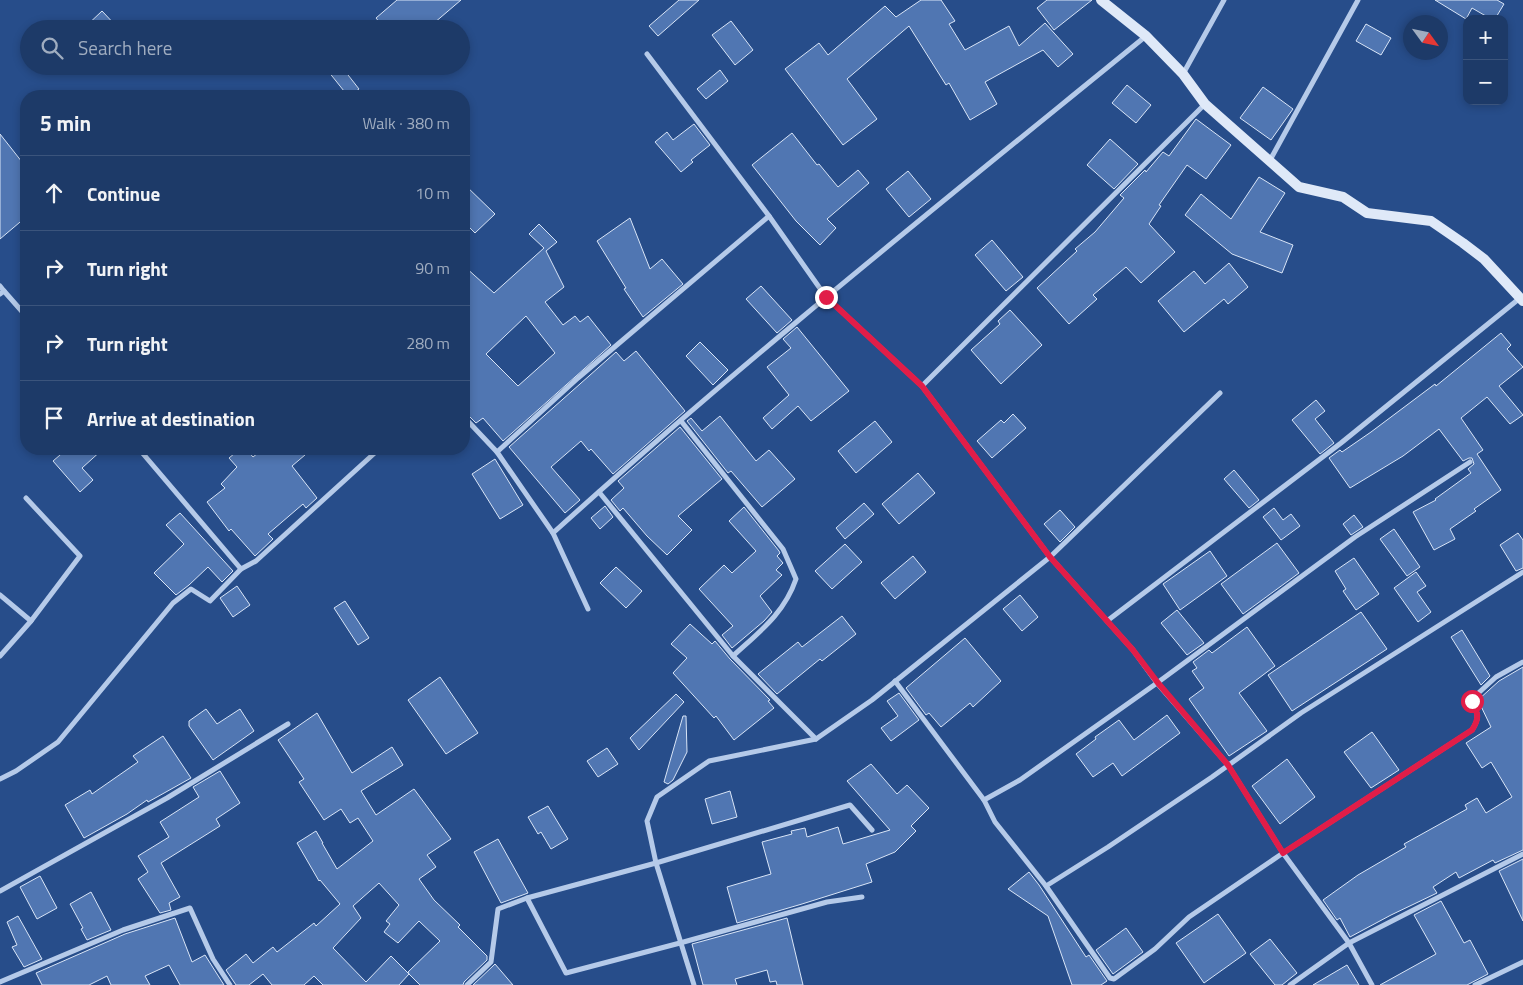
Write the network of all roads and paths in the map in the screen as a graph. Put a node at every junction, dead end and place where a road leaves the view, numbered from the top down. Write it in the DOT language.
graph roads {
  1 [pos="1101,0"];
  2 [pos="1224,0"];
  3 [pos="1358,0"];
  4 [pos="1146,36"];
  5 [pos="647,54"];
  6 [pos="1183,74"];
  7 [pos="1205,104"];
  8 [pos="1269,162"];
  9 [pos="769,216"];
  10 [pos="0,286"];
  11 [pos="2,292"];
  12 [pos="826,297"];
  13 [pos="1522,299"];
  14 [pos="20,310"];
  15 [pos="922,386"];
  16 [pos="1220,394"];
  17 [pos="681,421"];
  18 [pos="470,423"];
  19 [pos="497,452"];
  20 [pos="144,455"];
  21 [pos="372,455"];
  22 [pos="1470,462"];
  23 [pos="599,492"];
  24 [pos="26,498"];
  25 [pos="553,533"];
  26 [pos="1050,557"];
  27 [pos="241,568"];
  28 [pos="1523,572"];
  29 [pos="0,595"];
  30 [pos="588,609"];
  31 [pos="31,621"];
  32 [pos="1107,621"];
  33 [pos="0,656"];
  34 [pos="732,656"];
  35 [pos="1523,662"];
  36 [pos="895,681"];
  37 [pos="1158,683"];
  38 [pos="288,724"];
  39 [pos="816,739"];
  40 [pos="1228,765"];
  41 [pos="0,779"];
  42 [pos="984,800"];
  43 [pos="872,830"];
  44 [pos="1283,853"];
  45 [pos="1523,854"];
  46 [pos="656,863"];
  47 [pos="1046,886"];
  48 [pos="0,891"];
  49 [pos="527,898"];
  50 [pos="862,898"];
  51 [pos="680,943"];
  52 [pos="1349,943"];
  53 [pos="1523,962"];
  54 [pos="0,982"];
  55 [pos="230,985"];
  56 [pos="466,985"];
  57 [pos="694,985"];
  58 [pos="1290,985"];
  59 [pos="1372,985"];
  60 [pos="1475,985"];
  1 -- 4 [label="street"];
  2 -- 6 [label="street"];
  3 -- 8 [label="street"];
  4 -- 6 [label="street"];
  4 -- 12 [label="street"];
  5 -- 9 [label="street"];
  6 -- 7 [label="street"];
  7 -- 8 [label="street"];
  7 -- 15 [label="street"];
  8 -- 13 [label="street"];
  9 -- 12 [label="street"];
  9 -- 19 [label="street"];
  10 -- 11 [label="street"];
  11 -- 14 [label="street"];
  12 -- 15 [label="street"];
  12 -- 17 [label="street"];
  13 -- 32 [label="street"];
  15 -- 26 [label="street"];
  16 -- 26 [label="street"];
  17 -- 23 [label="street"];
  17 -- 34 [label="street"];
  18 -- 19 [label="street"];
  19 -- 25 [label="street"];
  20 -- 27 [label="street"];
  21 -- 27 [label="street"];
  22 -- 37 [label="street"];
  23 -- 25 [label="street"];
  23 -- 34 [label="street"];
  24 -- 31 [label="street"];
  25 -- 30 [label="street"];
  26 -- 32 [label="street"];
  26 -- 36 [label="street"];
  27 -- 41 [label="street"];
  28 -- 40 [label="street"];
  29 -- 31 [label="street"];
  31 -- 33 [label="street"];
  32 -- 37 [label="street"];
  34 -- 39 [label="street"];
  35 -- 44 [label="street"];
  36 -- 39 [label="street"];
  36 -- 42 [label="street"];
  37 -- 40 [label="street"];
  37 -- 42 [label="street"];
  38 -- 48 [label="street"];
  39 -- 46 [label="street"];
  40 -- 44 [label="street"];
  40 -- 47 [label="street"];
  42 -- 47 [label="street"];
  43 -- 46 [label="street"];
  44 -- 47 [label="street"];
  44 -- 52 [label="street"];
  45 -- 52 [label="street"];
  46 -- 49 [label="street"];
  46 -- 51 [label="street"];
  49 -- 51 [label="street"];
  49 -- 56 [label="street"];
  50 -- 51 [label="street"];
  51 -- 57 [label="street"];
  52 -- 58 [label="street"];
  52 -- 59 [label="street"];
  53 -- 60 [label="street"];
  54 -- 55 [label="street"];
}
